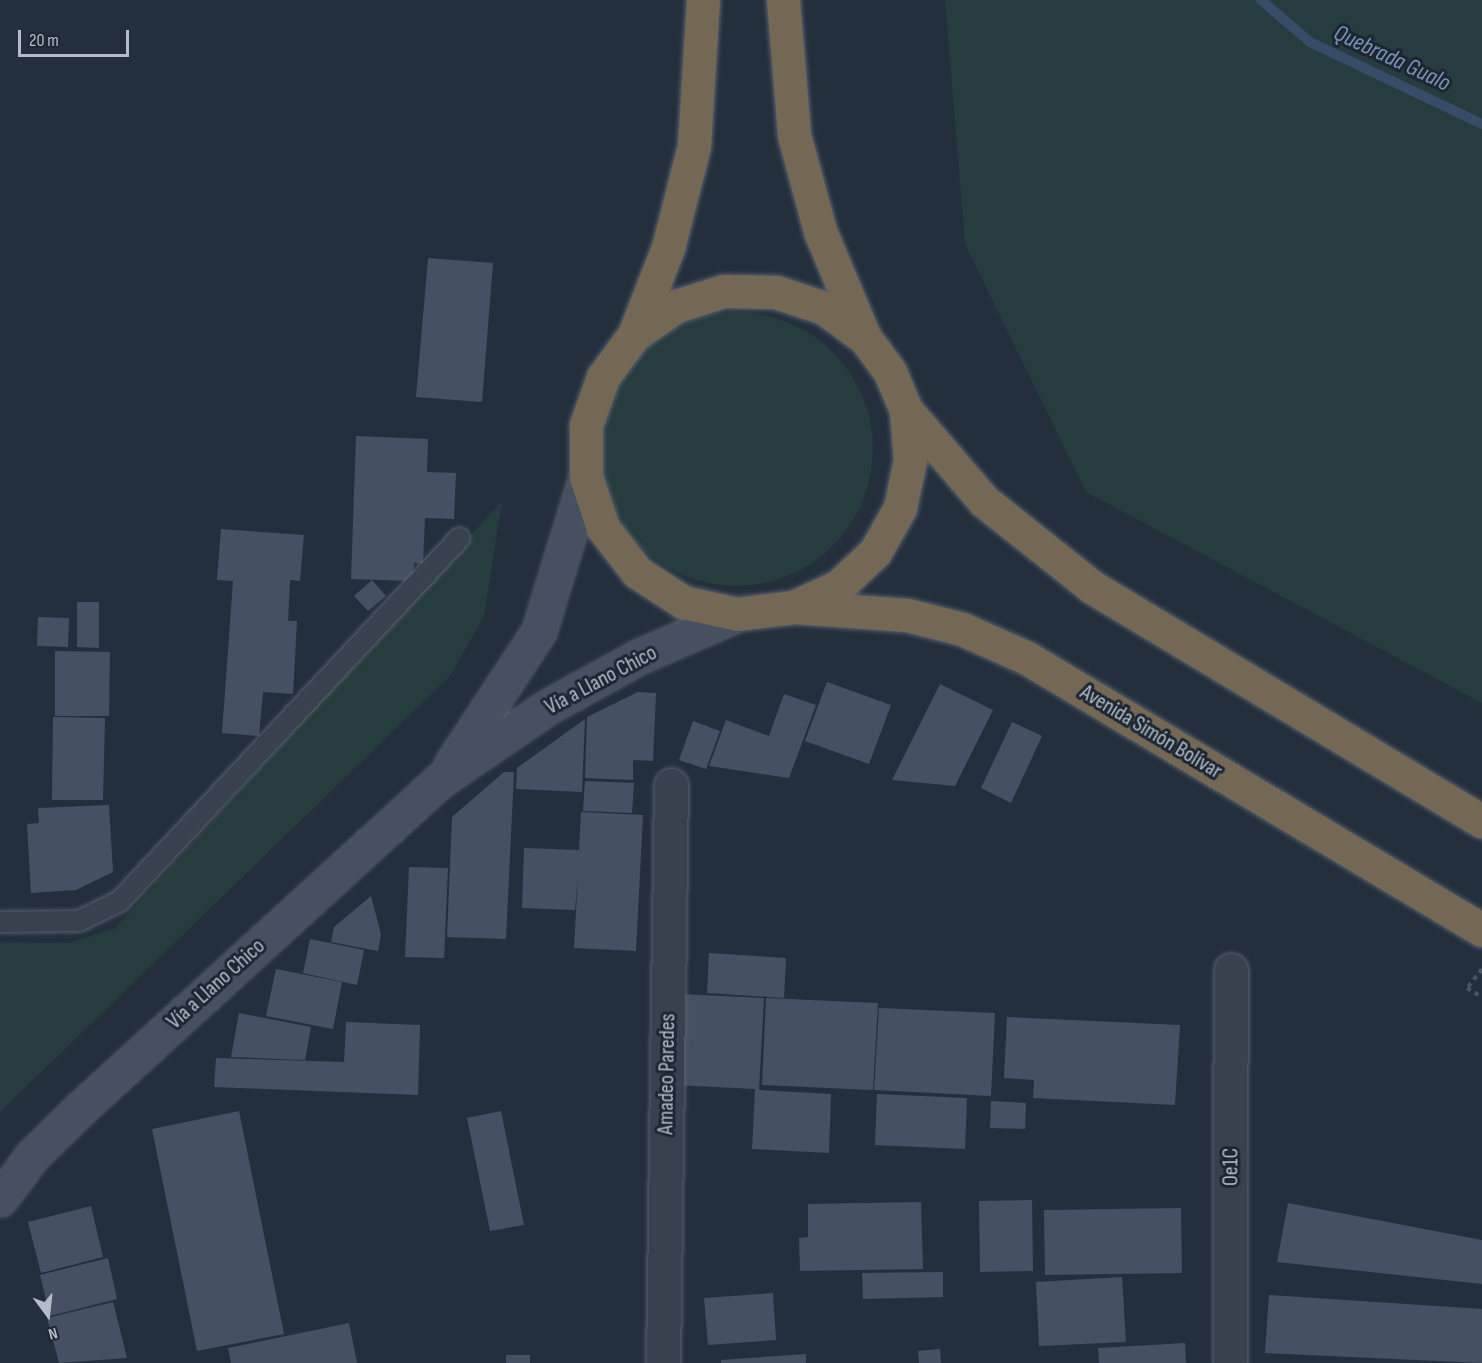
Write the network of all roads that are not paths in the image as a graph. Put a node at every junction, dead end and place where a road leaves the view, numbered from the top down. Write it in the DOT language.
graph roads {
  1 [pos="703,0"];
  2 [pos="783,0"];
  3 [pos="634,335"];
  4 [pos="865,338"];
  5 [pos="906,410"];
  6 [pos="586,477"];
  7 [pos="460,538"];
  8 [pos="794,607"];
  9 [pos="737,614"];
  10 [pos="442,779"];
  11 [pos="671,785"];
  12 [pos="1482,821"];
  13 [pos="0,922"];
  14 [pos="1482,930"];
  15 [pos="1231,970"];
  16 [pos="0,1199"];
  17 [pos="663,1363"];
  18 [pos="1230,1363"];
  1 -- 3 [label="highway"];
  2 -- 4 [label="highway"];
  3 -- 4 [label="highway"];
  3 -- 6 [label="highway"];
  4 -- 5 [label="highway"];
  5 -- 8 [label="highway"];
  5 -- 12 [label="highway"];
  6 -- 9 [label="highway"];
  6 -- 10 [label="street, Vía a Llano Chico"];
  7 -- 13 [label="lane"];
  8 -- 9 [label="highway"];
  8 -- 14 [label="highway, Avenida Simón Bolívar"];
  9 -- 10 [label="street, Vía a Llano Chico"];
  10 -- 16 [label="street, Vía a Llano Chico"];
  11 -- 17 [label="street, Amadeo Paredes"];
  15 -- 18 [label="street, Oe1C"];
}
